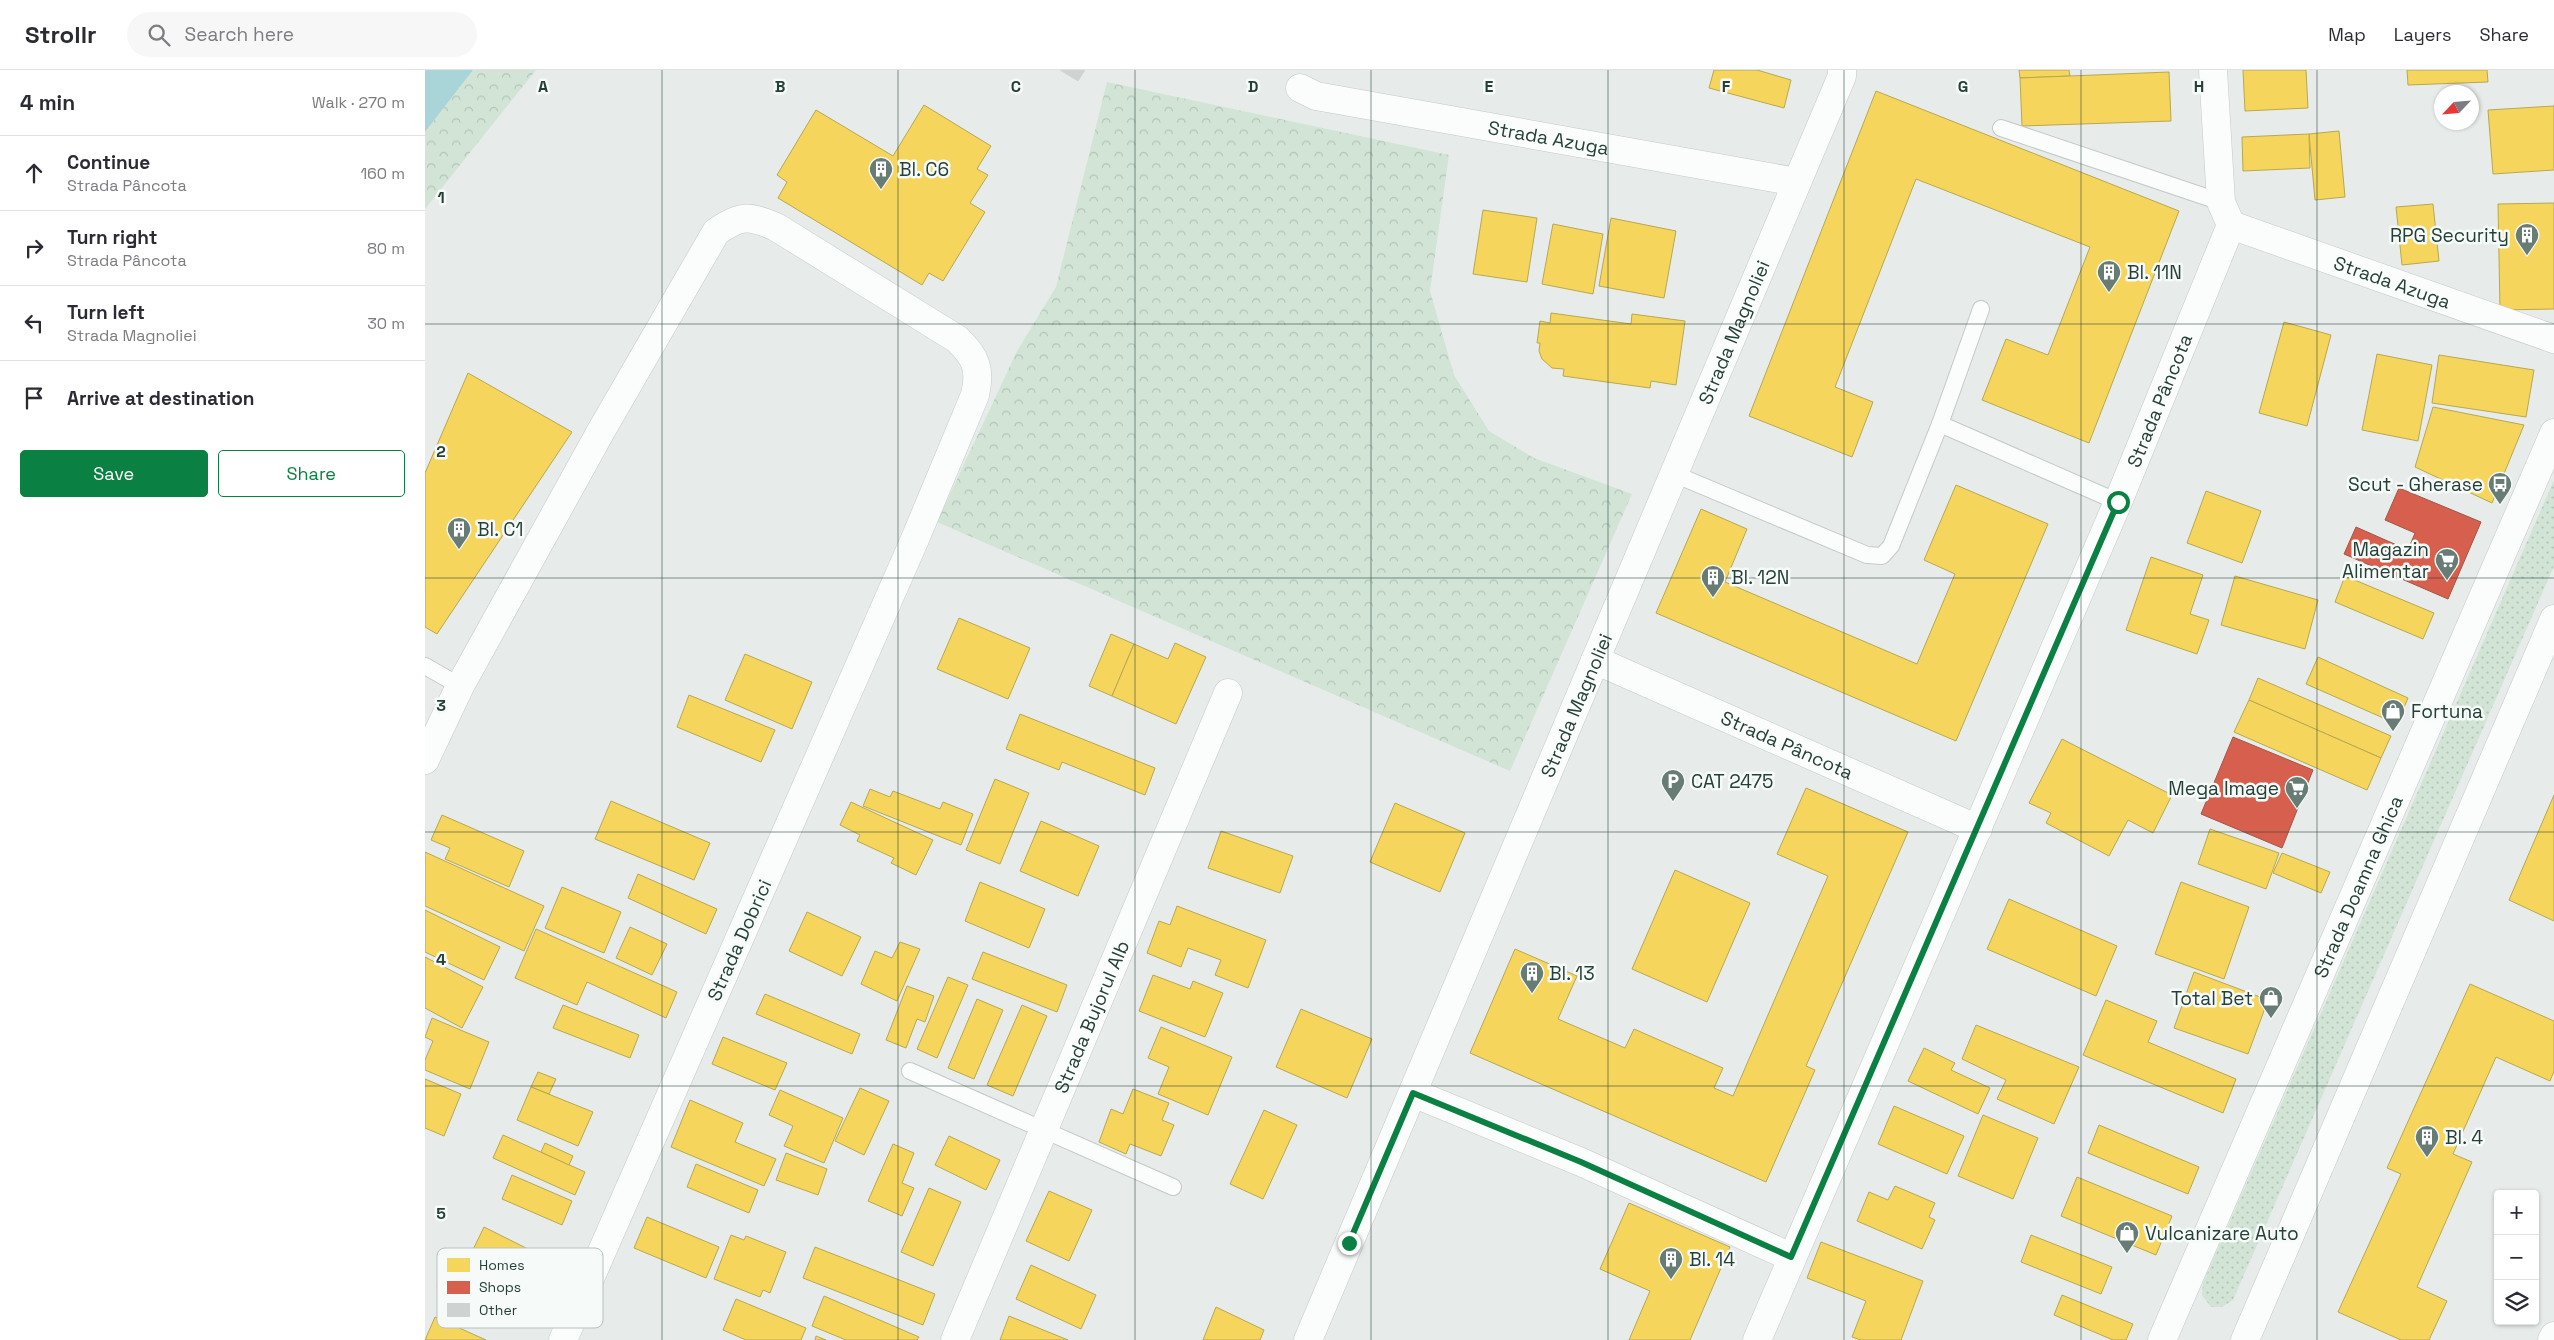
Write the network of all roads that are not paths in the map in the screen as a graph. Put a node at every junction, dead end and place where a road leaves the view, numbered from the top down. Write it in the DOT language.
graph roads {
  1 [pos="1842,70"];
  2 [pos="2213,70"];
  3 [pos="1300,88"];
  4 [pos="2001,128"];
  5 [pos="1797,182"];
  6 [pos="2226,213"];
  7 [pos="1981,309"];
  8 [pos="2554,339"];
  9 [pos="1940,424"];
  10 [pos="2554,433"];
  11 [pos="1674,474"];
  12 [pos="2118,502"];
  13 [pos="2554,619"];
  14 [pos="1595,660"];
  15 [pos="425,666"];
  16 [pos="460,686"];
  17 [pos="1228,693"];
  18 [pos="425,760"];
  19 [pos="1978,829"];
  20 [pos="910,1071"];
  21 [pos="1413,1093"];
  22 [pos="1043,1130"];
  23 [pos="1173,1187"];
  24 [pos="603,1249"];
  25 [pos="1791,1257"];
  26 [pos="568,1328"];
  27 [pos="2554,1336"];
  28 [pos="563,1340"];
  29 [pos="955,1340"];
  30 [pos="1309,1340"];
  31 [pos="1757,1340"];
  32 [pos="2162,1340"];
  33 [pos="2245,1340"];
  34 [pos="2552,1340"];
  1 -- 5 [label="street, Strada Magnoliei"];
  2 -- 6 [label="street, Strada Pâncota"];
  3 -- 5 [label="street, Strada Azuga"];
  4 -- 6 [label="lane"];
  5 -- 11 [label="street, Strada Magnoliei"];
  6 -- 8 [label="street, Strada Azuga"];
  6 -- 12 [label="street, Strada Pâncota"];
  7 -- 9 [label="lane"];
  9 -- 11 [label="lane"];
  9 -- 12 [label="lane"];
  10 -- 32 [label="street, Strada Doamna Ghica"];
  11 -- 14 [label="street, Strada Magnoliei"];
  12 -- 19 [label="street, Strada Pâncota"];
  13 -- 33 [label="street"];
  14 -- 19 [label="street, Strada Pâncota"];
  14 -- 21 [label="street, Strada Magnoliei"];
  15 -- 16 [label="lane"];
  16 -- 18 [label="street, Strada Dobrici"];
  16 -- 24 [label="street, Strada Dobrici"];
  17 -- 22 [label="street, Strada Bujorul Alb"];
  19 -- 25 [label="street, Strada Pâncota"];
  20 -- 22 [label="lane"];
  21 -- 25 [label="street"];
  21 -- 30 [label="street, Strada Magnoliei"];
  22 -- 23 [label="lane"];
  22 -- 29 [label="street, Strada Bujorul Alb"];
  25 -- 31 [label="street, Strada Pâncota"];
  26 -- 28 [label="street, Strada Dobrici"];
  27 -- 34 [label="street"];
}
